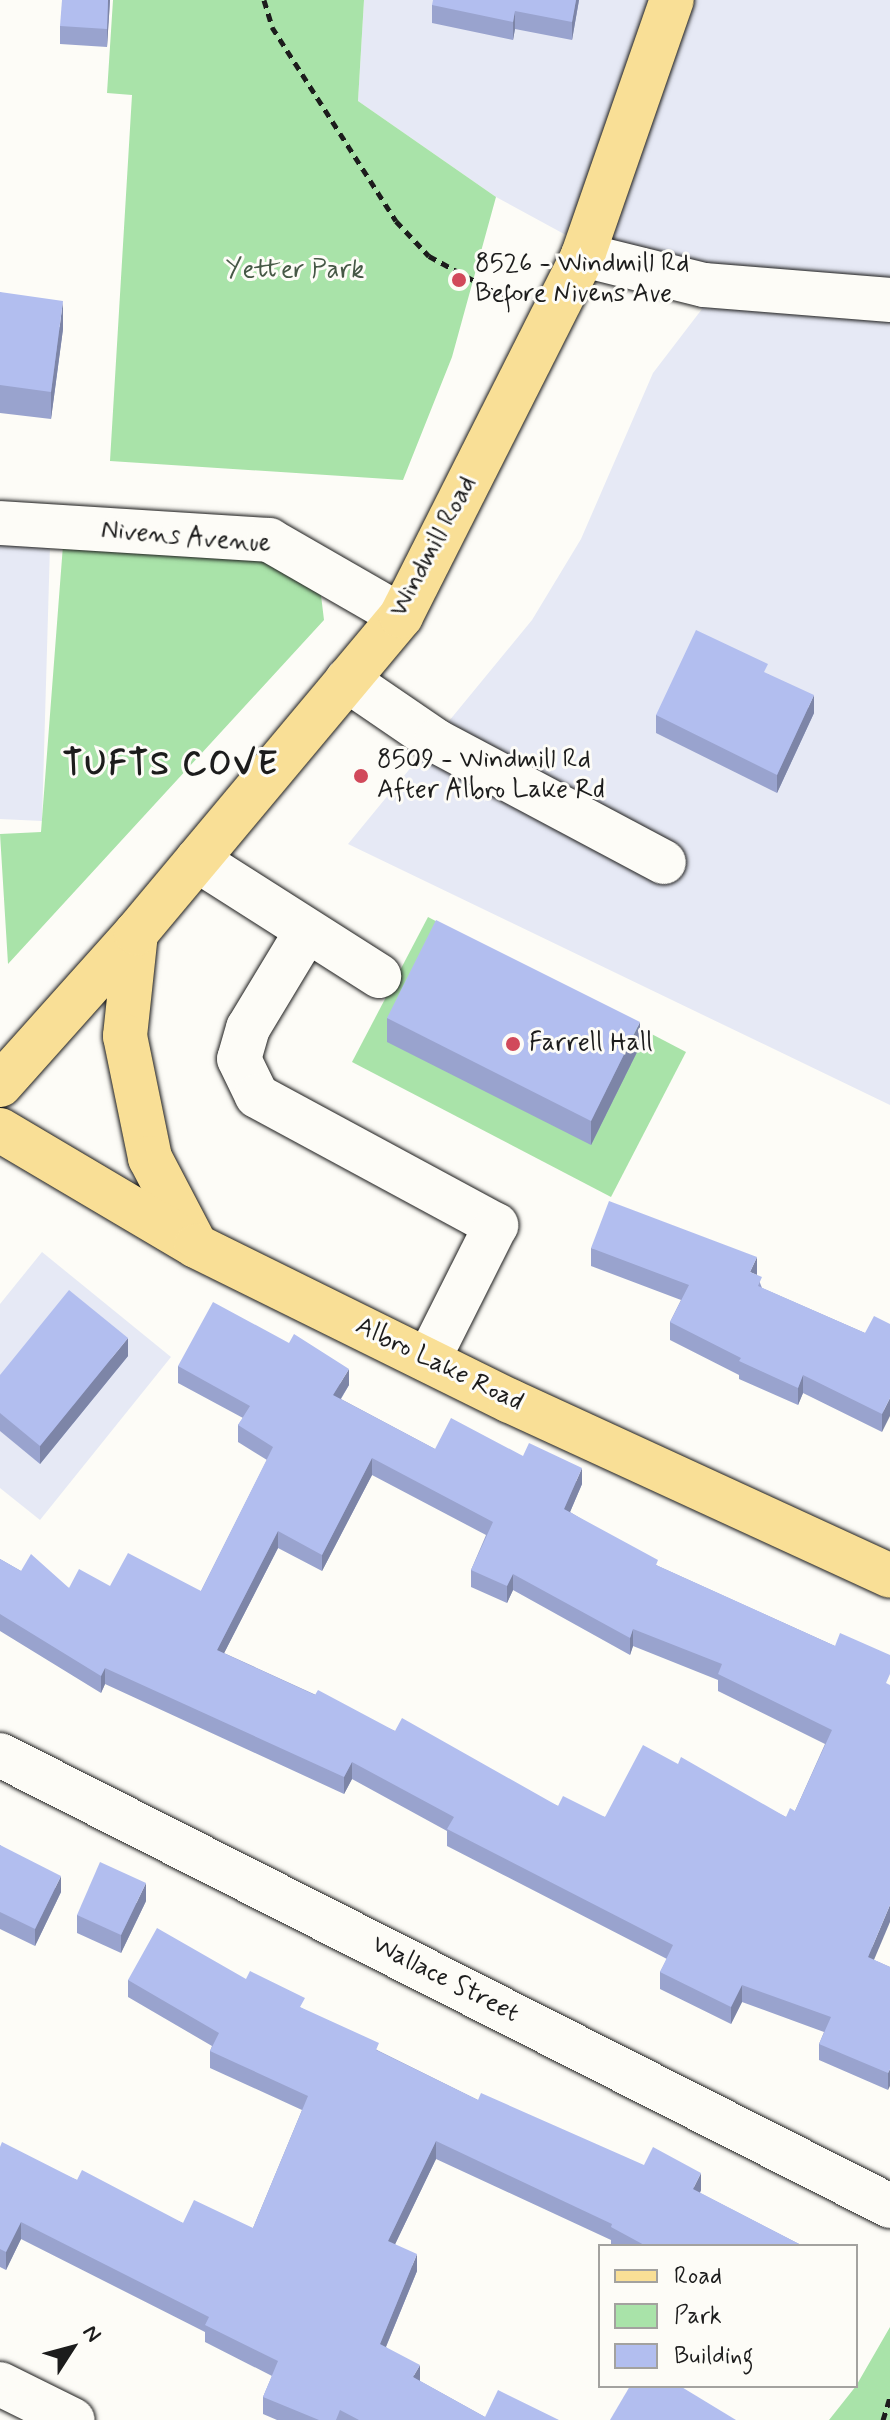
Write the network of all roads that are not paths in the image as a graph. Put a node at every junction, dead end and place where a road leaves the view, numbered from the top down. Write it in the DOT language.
graph roads {
  1 [pos="672,0"];
  2 [pos="583,255"];
  3 [pos="890,300"];
  4 [pos="0,523"];
  5 [pos="401,616"];
  6 [pos="347,680"];
  7 [pos="197,860"];
  8 [pos="664,862"];
  9 [pos="306,932"];
  10 [pos="136,933"];
  11 [pos="379,976"];
  12 [pos="0,1085"];
  13 [pos="0,1130"];
  14 [pos="196,1246"];
  15 [pos="428,1360"];
  16 [pos="890,1576"];
  17 [pos="0,1755"];
  18 [pos="890,2206"];
  19 [pos="0,2384"];
  20 [pos="73,2420"];
  1 -- 2 [label="main road, Windmill Road"];
  2 -- 3 [label="street"];
  2 -- 5 [label="main road, Windmill Road"];
  4 -- 5 [label="street, Nivens Avenue"];
  5 -- 6 [label="main road, Windmill Road"];
  6 -- 7 [label="main road, Windmill Road"];
  6 -- 8 [label="street"];
  7 -- 9 [label="street"];
  7 -- 10 [label="main road, Windmill Road"];
  9 -- 11 [label="street"];
  9 -- 15 [label="street"];
  10 -- 12 [label="main road, Windmill Road"];
  10 -- 14 [label="main road"];
  13 -- 14 [label="main road, Albro Lake Road"];
  14 -- 15 [label="main road, Albro Lake Road"];
  15 -- 16 [label="main road, Albro Lake Road"];
  17 -- 18 [label="street, Wallace Street"];
  19 -- 20 [label="street"];
}
